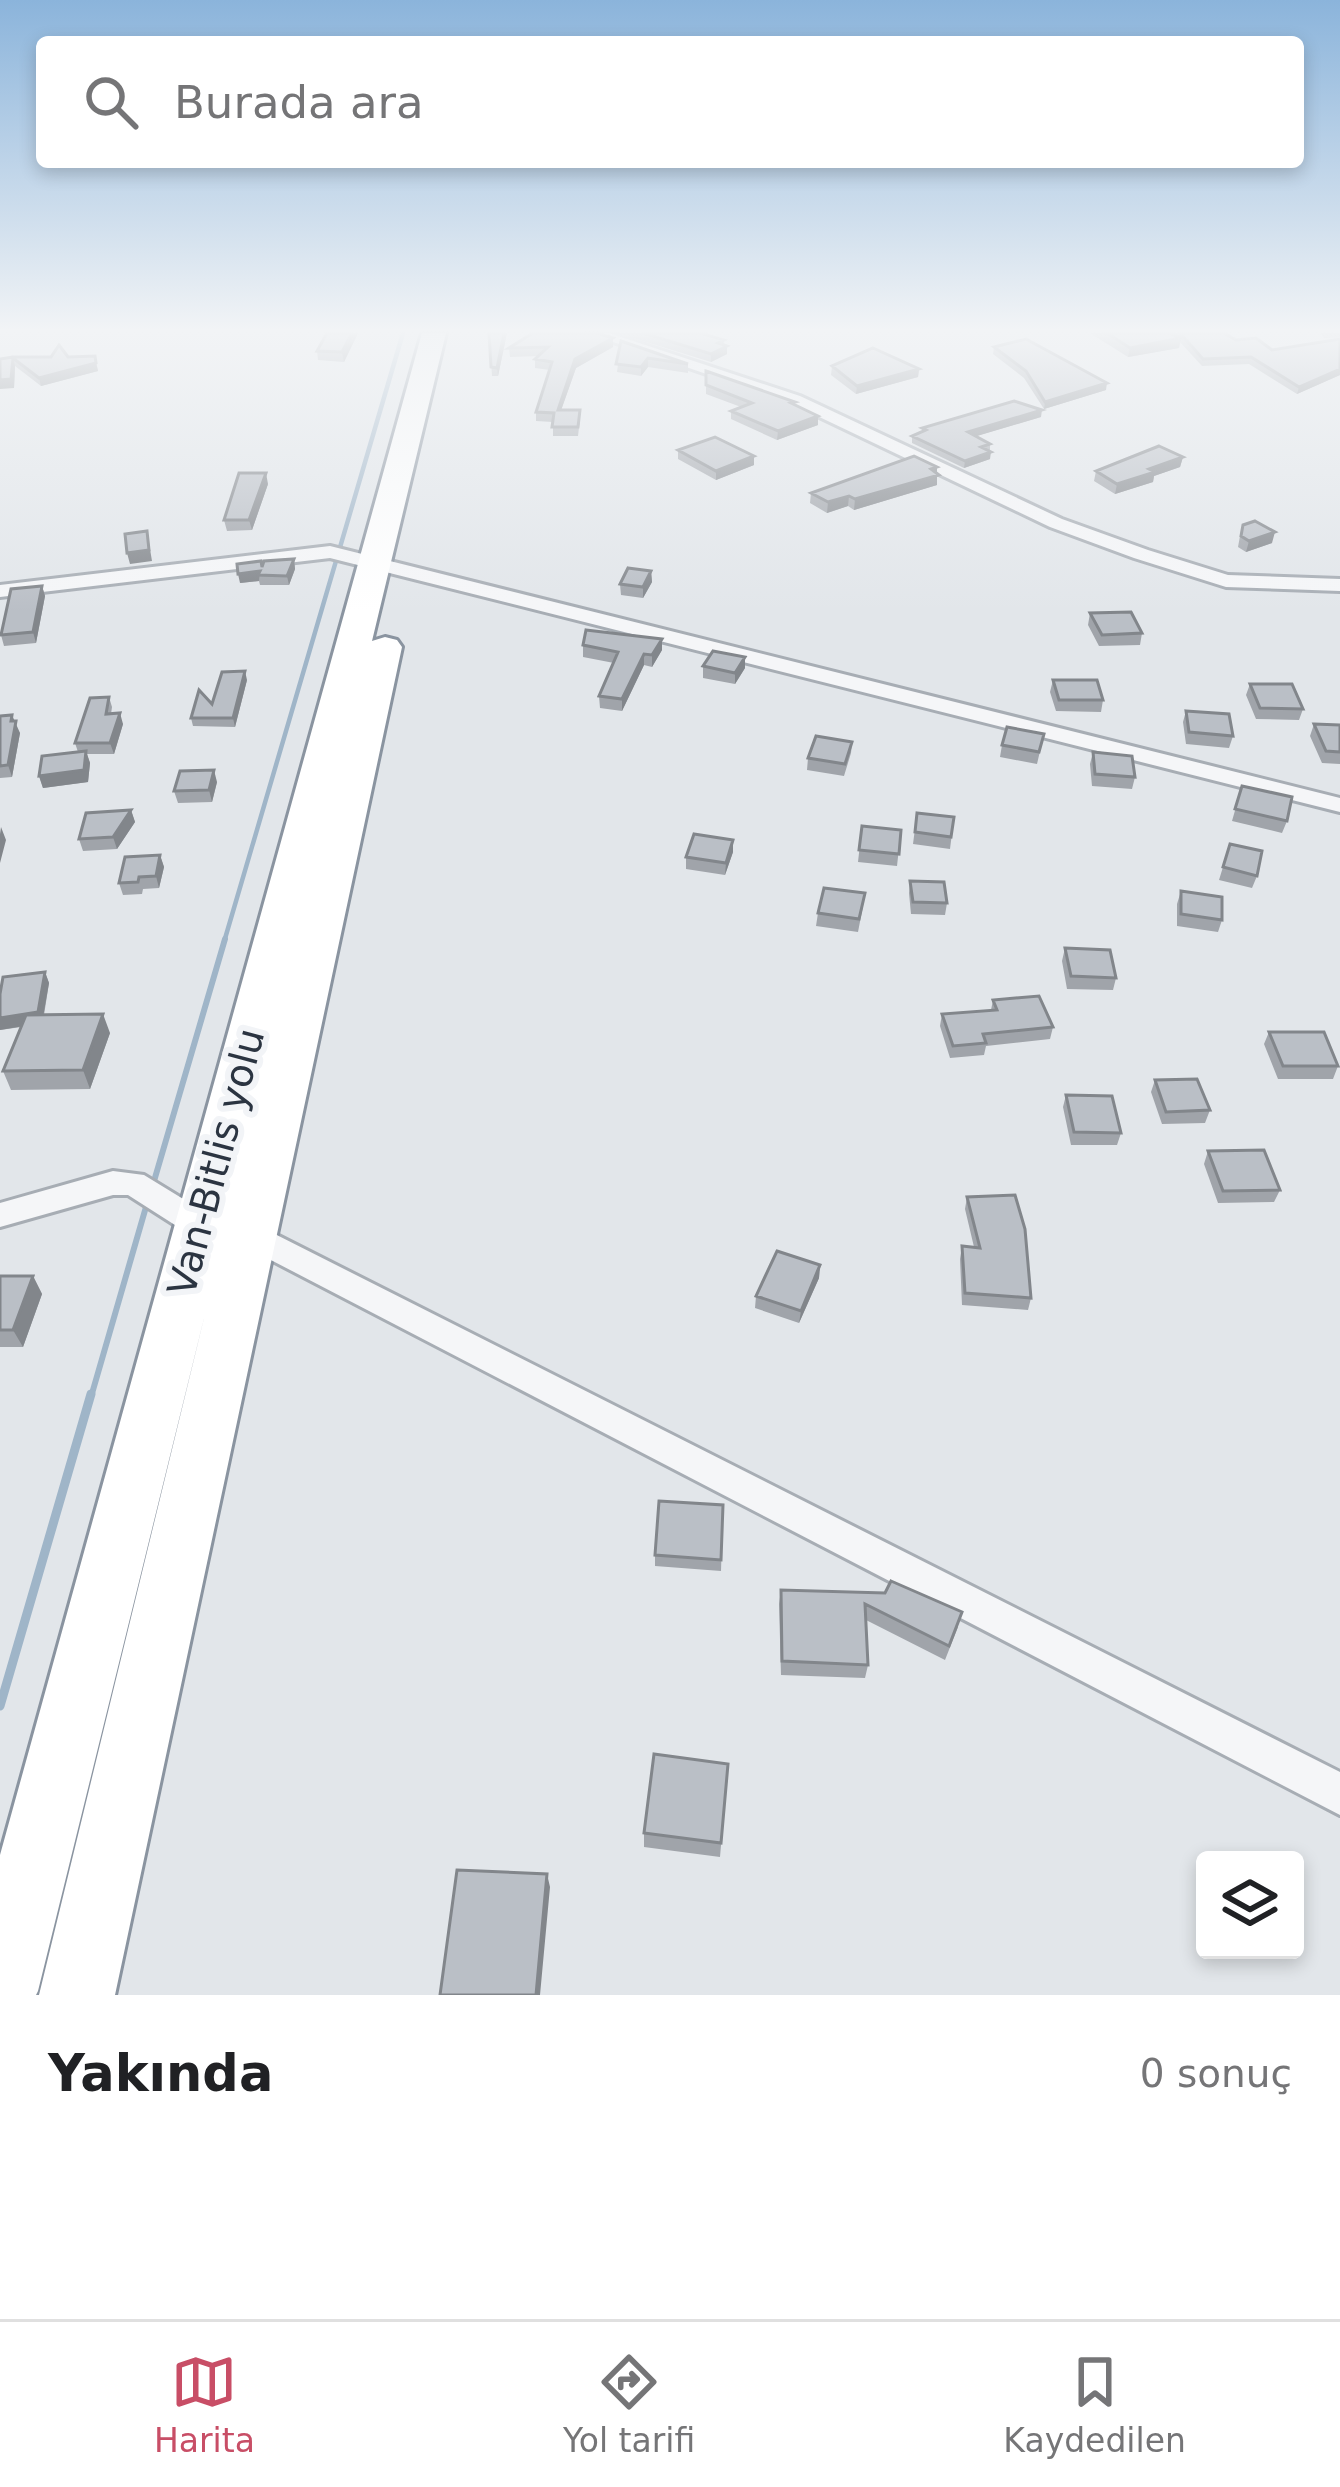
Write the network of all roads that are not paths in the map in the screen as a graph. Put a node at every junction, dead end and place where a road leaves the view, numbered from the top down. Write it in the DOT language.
graph roads {
  1 [pos="402,426"];
  2 [pos="416,426"];
  3 [pos="851,426"];
  4 [pos="355,561"];
  5 [pos="1340,584"];
  6 [pos="0,591"];
  7 [pos="1340,805"];
  8 [pos="0,1215"];
  9 [pos="200,1225"];
  10 [pos="253,1236"];
  11 [pos="1340,1794"];
  12 [pos="0,1991"];
  13 [pos="77,1995"];
  1 -- 4 [label="highway, Van-Bitlis yolu"];
  2 -- 4 [label="highway, Van-Bitlis yolu"];
  3 -- 5 [label="street"];
  4 -- 6 [label="street"];
  4 -- 7 [label="street"];
  4 -- 9 [label="highway, Van-Bitlis yolu"];
  4 -- 10 [label="highway, Van-Bitlis yolu"];
  8 -- 9 [label="street"];
  9 -- 12 [label="highway, Van-Bitlis yolu"];
  10 -- 11 [label="street"];
  10 -- 13 [label="highway, Van-Bitlis yolu"];
}
